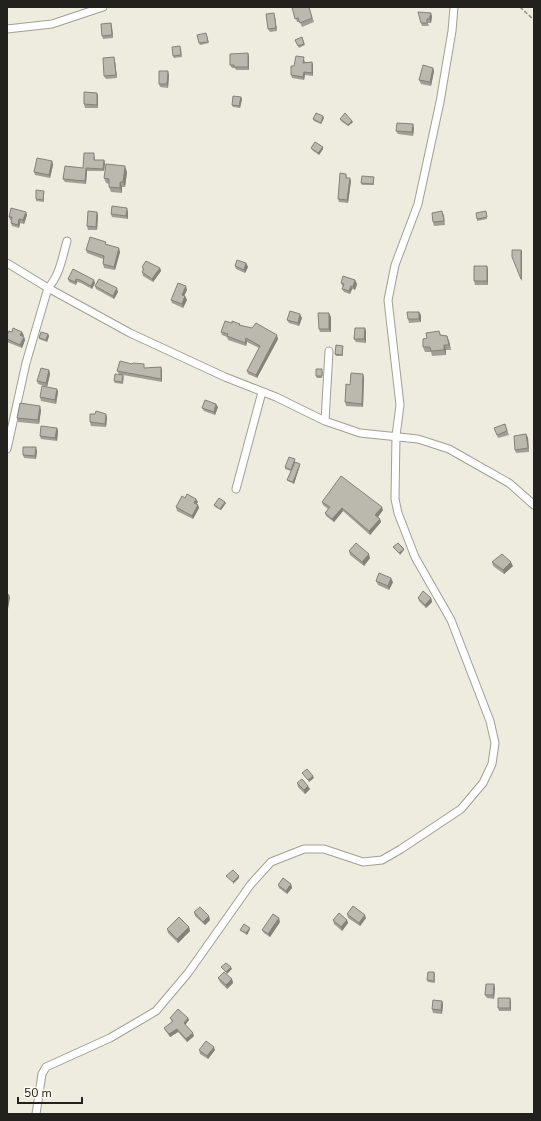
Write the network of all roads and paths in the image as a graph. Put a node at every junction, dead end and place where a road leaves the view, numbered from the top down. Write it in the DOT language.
graph roads {
  1 [pos="103,7"];
  2 [pos="454,7"];
  3 [pos="520,7"];
  4 [pos="93,9"];
  5 [pos="534,20"];
  6 [pos="7,29"];
  7 [pos="66,241"];
  8 [pos="7,263"];
  9 [pos="48,288"];
  10 [pos="329,351"];
  11 [pos="262,392"];
  12 [pos="325,421"];
  13 [pos="396,436"];
  14 [pos="7,449"];
  15 [pos="236,489"];
  16 [pos="534,504"];
  17 [pos="36,1114"];
  1 -- 4 [label="street"];
  2 -- 13 [label="street"];
  3 -- 5 [label="path"];
  4 -- 6 [label="street"];
  7 -- 9 [label="street"];
  8 -- 9 [label="street"];
  9 -- 11 [label="street"];
  9 -- 14 [label="street"];
  10 -- 12 [label="street"];
  11 -- 12 [label="street"];
  11 -- 15 [label="street"];
  12 -- 13 [label="street"];
  13 -- 16 [label="street"];
  13 -- 17 [label="street"];
}
